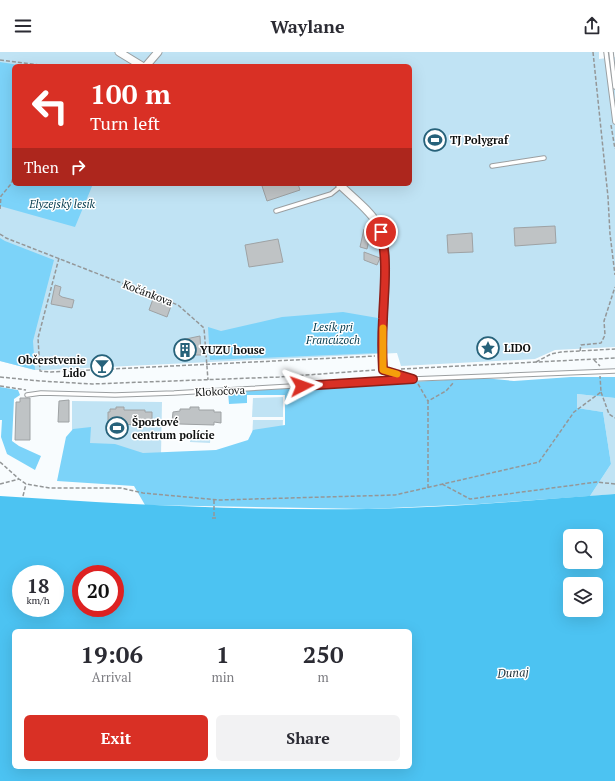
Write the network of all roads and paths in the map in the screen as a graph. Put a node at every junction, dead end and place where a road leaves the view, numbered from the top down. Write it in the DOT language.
graph roads {
  1 [pos="119,52"];
  2 [pos="158,52"];
  3 [pos="593,52"];
  4 [pos="606,52"];
  5 [pos="611,52"];
  6 [pos="0,60"];
  7 [pos="25,62"];
  8 [pos="36,64"];
  9 [pos="139,64"];
  10 [pos="148,64"];
  11 [pos="615,87"];
  12 [pos="615,122"];
  13 [pos="544,158"];
  14 [pos="492,166"];
  15 [pos="12,181"];
  16 [pos="339,186"];
  17 [pos="341,186"];
  18 [pos="0,208"];
  19 [pos="276,211"];
  20 [pos="0,234"];
  21 [pos="59,258"];
  22 [pos="615,275"];
  23 [pos="615,287"];
  24 [pos="615,349"];
  25 [pos="580,351"];
  26 [pos="382,358"];
  27 [pos="615,358"];
  28 [pos="594,360"];
  29 [pos="534,363"];
  30 [pos="207,365"];
  31 [pos="399,369"];
  32 [pos="383,370"];
  33 [pos="602,370"];
  34 [pos="615,371"];
  35 [pos="0,377"];
  36 [pos="458,377"];
  37 [pos="415,379"];
  38 [pos="208,380"];
  39 [pos="0,386"];
  40 [pos="26,390"];
  41 [pos="600,392"];
  42 [pos="27,395"];
  43 [pos="428,401"];
  44 [pos="615,418"];
  45 [pos="0,462"];
  46 [pos="19,479"];
  47 [pos="0,484"];
  48 [pos="26,484"];
  49 [pos="442,484"];
  50 [pos="615,484"];
  51 [pos="428,488"];
  52 [pos="23,496"];
  53 [pos="214,499"];
  54 [pos="214,518"];
  1 -- 9 [label="street"];
  2 -- 10 [label="street"];
  3 -- 22 [label="path"];
  4 -- 12 [label="lane"];
  5 -- 11 [label="lane"];
  6 -- 7 [label="path"];
  7 -- 8 [label="path"];
  13 -- 14 [label="lane"];
  15 -- 18 [label="path"];
  16 -- 19 [label="lane"];
  17 -- 26 [label="street"];
  20 -- 21 [label="path, Kočánkova"];
  21 -- 30 [label="path, Kočánkova"];
  21 -- 30 [label="path"];
  23 -- 25 [label="path"];
  24 -- 25 [label="path"];
  25 -- 29 [label="path"];
  26 -- 30 [label="path"];
  26 -- 32 [label="street"];
  27 -- 28 [label="path"];
  28 -- 29 [label="path"];
  28 -- 33 [label="path"];
  29 -- 31 [label="path"];
  30 -- 38 [label="path, Kočánkova"];
  32 -- 37 [label="lane"];
  32 -- 38 [label="path, Klokočova"];
  33 -- 34 [label="lane, Klokočova"];
  33 -- 36 [label="lane, Klokočova"];
  33 -- 41 [label="path"];
  35 -- 38 [label="path, Klokočova"];
  36 -- 37 [label="lane, Klokočova"];
  36 -- 43 [label="path"];
  37 -- 42 [label="lane, Klokočova"];
  37 -- 43 [label="path"];
  39 -- 40 [label="path"];
  41 -- 44 [label="path"];
  41 -- 49 [label="path"];
  43 -- 51 [label="path"];
  45 -- 46 [label="path"];
  46 -- 47 [label="path"];
  46 -- 48 [label="path"];
  48 -- 52 [label="path"];
  48 -- 53 [label="path"];
  49 -- 50 [label="path"];
  49 -- 51 [label="path"];
  51 -- 53 [label="path"];
  53 -- 54 [label="path"];
}
